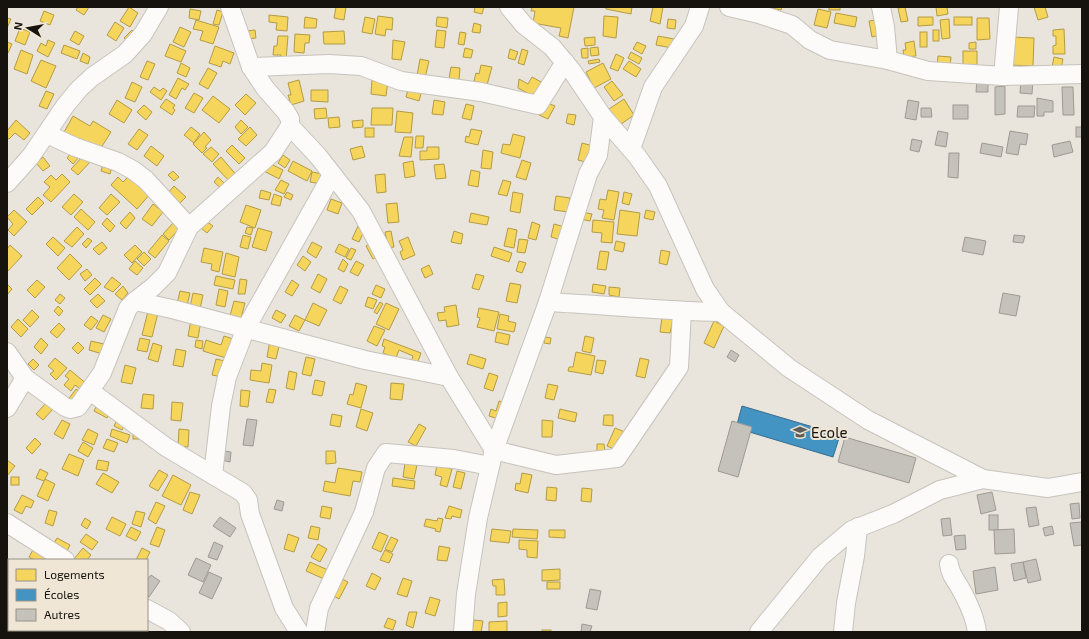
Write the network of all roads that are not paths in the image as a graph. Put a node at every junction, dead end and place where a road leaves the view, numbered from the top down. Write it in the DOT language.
graph roads {
  1 [pos="159,7"];
  2 [pos="230,7"];
  3 [pos="509,7"];
  4 [pos="700,7"];
  5 [pos="729,7"];
  6 [pos="881,7"];
  7 [pos="1009,7"];
  8 [pos="888,60"];
  9 [pos="565,62"];
  10 [pos="251,67"];
  11 [pos="1082,74"];
  12 [pos="1003,76"];
  13 [pos="603,117"];
  14 [pos="290,126"];
  15 [pos="47,134"];
  16 [pos="631,149"];
  17 [pos="332,175"];
  18 [pos="7,183"];
  19 [pos="189,227"];
  20 [pos="135,301"];
  21 [pos="548,302"];
  22 [pos="682,311"];
  23 [pos="721,312"];
  24 [pos="246,328"];
  25 [pos="7,352"];
  26 [pos="450,377"];
  27 [pos="25,378"];
  28 [pos="90,391"];
  29 [pos="7,408"];
  30 [pos="492,458"];
  31 [pos="212,475"];
  32 [pos="983,479"];
  33 [pos="1082,482"];
  34 [pos="7,523"];
  35 [pos="858,528"];
  36 [pos="63,559"];
  37 [pos="949,564"];
  38 [pos="148,610"];
  39 [pos="181,632"];
  40 [pos="299,632"];
  41 [pos="315,632"];
  42 [pos="463,632"];
  43 [pos="759,632"];
  44 [pos="844,632"];
  45 [pos="977,632"];
  1 -- 15 [label="street"];
  2 -- 10 [label="street"];
  3 -- 9 [label="street"];
  4 -- 16 [label="street"];
  5 -- 8 [label="street"];
  6 -- 8 [label="street"];
  7 -- 12 [label="street"];
  8 -- 12 [label="street"];
  9 -- 10 [label="street"];
  9 -- 13 [label="street"];
  10 -- 14 [label="street"];
  11 -- 12 [label="street"];
  13 -- 16 [label="street"];
  13 -- 21 [label="street"];
  14 -- 17 [label="street"];
  14 -- 19 [label="street"];
  15 -- 18 [label="street"];
  15 -- 19 [label="street"];
  16 -- 23 [label="street"];
  17 -- 24 [label="street"];
  17 -- 26 [label="street"];
  19 -- 20 [label="street"];
  20 -- 24 [label="street"];
  20 -- 28 [label="street"];
  21 -- 22 [label="street"];
  21 -- 30 [label="street"];
  22 -- 23 [label="street"];
  22 -- 30 [label="street"];
  23 -- 32 [label="street"];
  24 -- 26 [label="street"];
  24 -- 31 [label="street"];
  25 -- 27 [label="street"];
  26 -- 30 [label="street"];
  27 -- 28 [label="street"];
  27 -- 29 [label="street"];
  28 -- 31 [label="street"];
  30 -- 41 [label="street"];
  30 -- 42 [label="street"];
  31 -- 40 [label="street"];
  32 -- 33 [label="street"];
  32 -- 35 [label="street"];
  34 -- 36 [label="street"];
  35 -- 43 [label="street"];
  35 -- 44 [label="street"];
  37 -- 45 [label="street"];
  38 -- 39 [label="street"];
}
